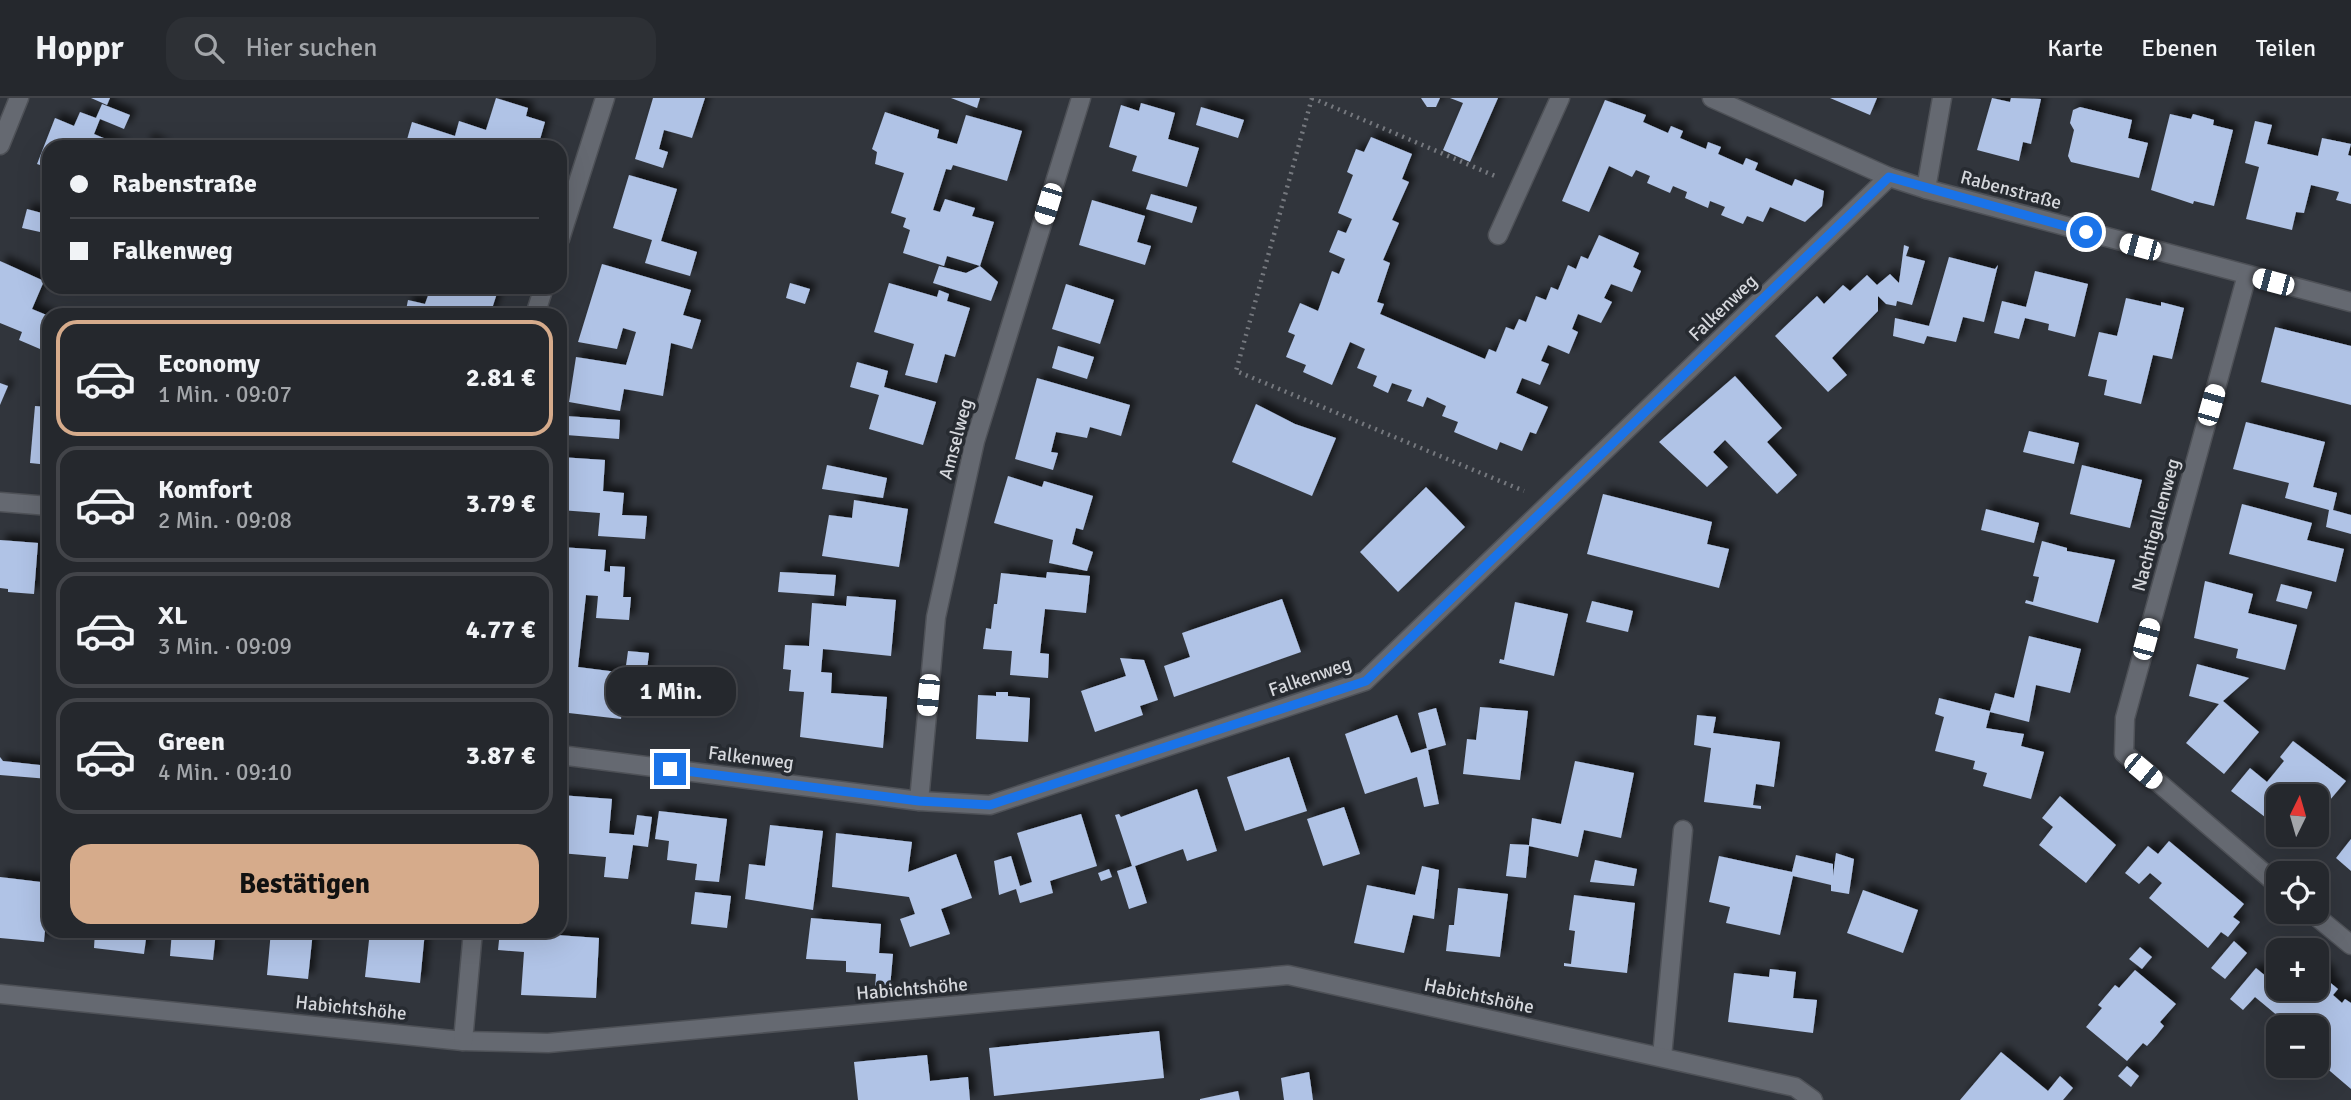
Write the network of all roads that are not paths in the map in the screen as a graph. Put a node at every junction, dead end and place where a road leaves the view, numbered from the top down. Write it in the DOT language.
graph roads {
  1 [pos="19,98"];
  2 [pos="605,98"];
  3 [pos="1081,98"];
  4 [pos="1560,98"];
  5 [pos="1712,98"];
  6 [pos="1942,98"];
  7 [pos="0,145"];
  8 [pos="1889,177"];
  9 [pos="1926,189"];
  10 [pos="567,217"];
  11 [pos="1498,235"];
  12 [pos="2247,275"];
  13 [pos="2351,302"];
  14 [pos="0,502"];
  15 [pos="42,505"];
  16 [pos="567,756"];
  17 [pos="919,801"];
  18 [pos="1683,830"];
  19 [pos="2266,875"];
  20 [pos="2326,924"];
  21 [pos="472,938"];
  22 [pos="2351,945"];
  23 [pos="0,994"];
  24 [pos="463,1041"];
  25 [pos="1661,1057"];
  26 [pos="1813,1100"];
  1 -- 7 [label="street"];
  2 -- 10 [label="street"];
  3 -- 17 [label="street, Amselweg"];
  4 -- 11 [label="street"];
  5 -- 8 [label="street, Rabenstraße"];
  6 -- 9 [label="street"];
  8 -- 9 [label="street, Rabenstraße"];
  8 -- 17 [label="street, Falkenweg"];
  9 -- 12 [label="street, Rabenstraße"];
  12 -- 13 [label="street, Rabenstraße"];
  12 -- 19 [label="street, Nachtigallenweg"];
  14 -- 15 [label="street"];
  16 -- 17 [label="street, Falkenweg"];
  18 -- 25 [label="street"];
  20 -- 22 [label="street"];
  21 -- 24 [label="street"];
  23 -- 24 [label="street, Habichtshöhe"];
  24 -- 25 [label="street, Habichtshöhe"];
  25 -- 26 [label="street, Habichtshöhe"];
}
